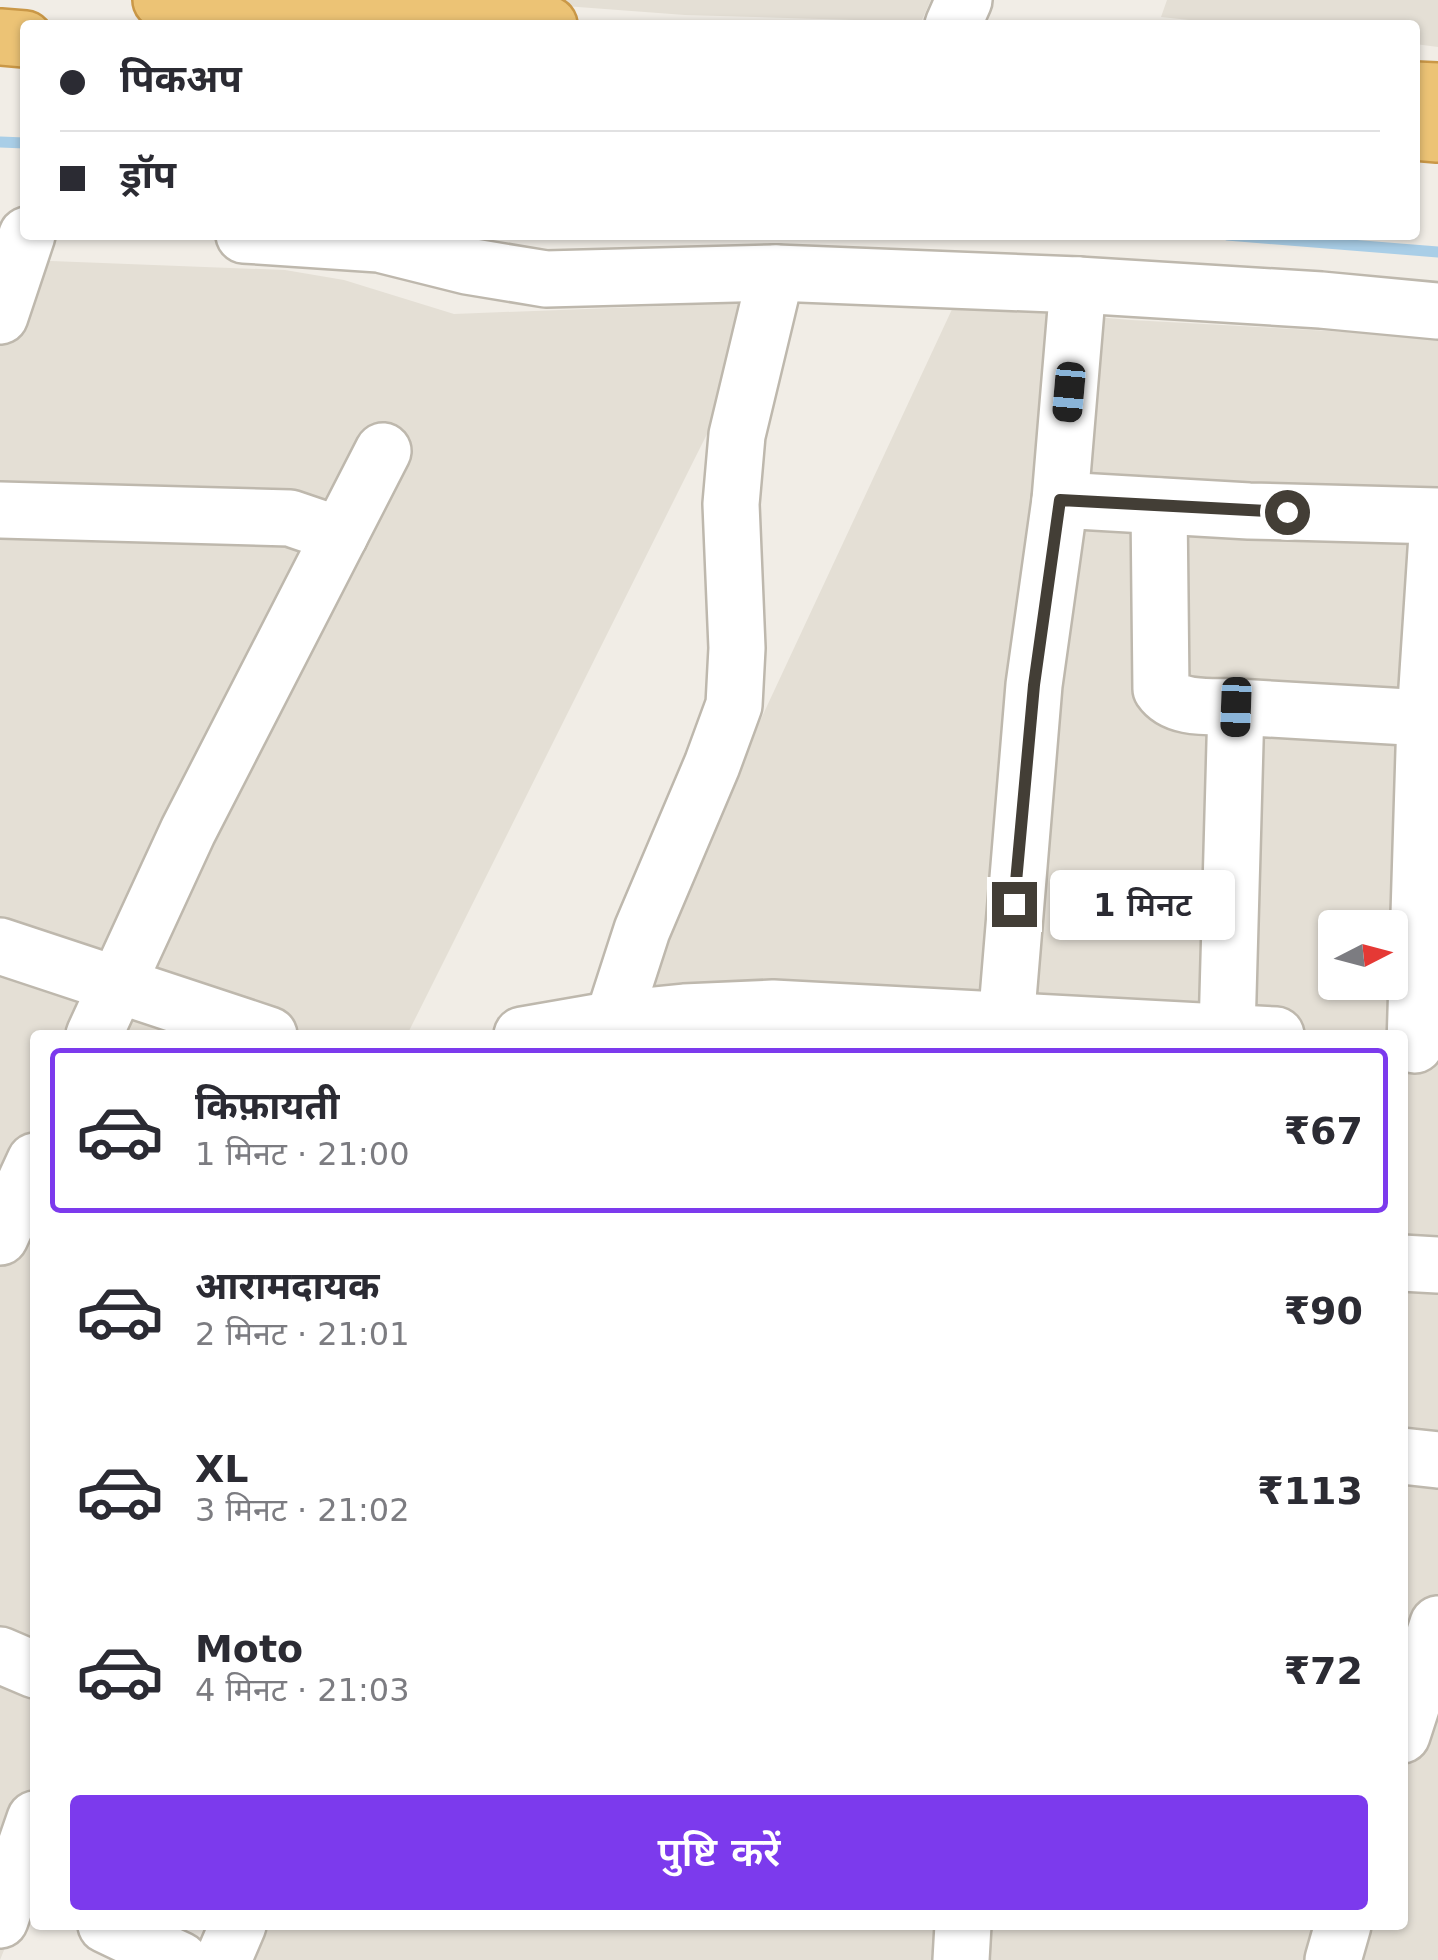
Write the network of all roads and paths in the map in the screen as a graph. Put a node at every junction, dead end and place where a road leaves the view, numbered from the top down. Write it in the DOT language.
graph roads {
  1 [pos="161,0"];
  2 [pos="331,4"];
  3 [pos="497,20"];
  4 [pos="24,240"];
  5 [pos="319,240"];
  6 [pos="776,273"];
  7 [pos="1078,284"];
  8 [pos="1438,312"];
  9 [pos="0,316"];
  10 [pos="383,452"];
  11 [pos="1060,500"];
  12 [pos="1159,506"];
  13 [pos="0,510"];
  14 [pos="1438,518"];
  15 [pos="340,535"];
  16 [pos="1236,707"];
  17 [pos="1429,735"];
  18 [pos="0,946"];
  19 [pos="118,984"];
  20 [pos="772,1022"];
  21 [pos="611,1027"];
  22 [pos="1006,1028"];
  23 [pos="96,1030"];
  24 [pos="253,1030"];
  25 [pos="578,1030"];
  26 [pos="1104,1030"];
  27 [pos="1252,1030"];
  28 [pos="1418,1045"];
  29 [pos="30,1172"];
  30 [pos="0,1237"];
  31 [pos="1408,1263"];
  32 [pos="1438,1265"];
  33 [pos="1408,1457"];
  34 [pos="1438,1460"];
  35 [pos="1424,1634"];
  36 [pos="0,1655"];
  37 [pos="30,1668"];
  38 [pos="1408,1708"];
  39 [pos="30,1835"];
  40 [pos="12,1892"];
  41 [pos="117,1930"];
  42 [pos="236,1930"];
  43 [pos="963,1930"];
  44 [pos="1342,1930"];
  45 [pos="180,1960"];
  46 [pos="223,1960"];
  47 [pos="961,1960"];
  48 [pos="1333,1960"];
  1 -- 2 [label="highway"];
  2 -- 3 [label="highway"];
  4 -- 9 [label="street"];
  5 -- 6 [label="street"];
  6 -- 7 [label="street"];
  6 -- 21 [label="street"];
  7 -- 8 [label="street"];
  7 -- 11 [label="street"];
  10 -- 15 [label="street"];
  11 -- 12 [label="street"];
  11 -- 22 [label="street"];
  12 -- 14 [label="street"];
  12 -- 16 [label="street"];
  13 -- 15 [label="street"];
  14 -- 17 [label="street"];
  15 -- 19 [label="street"];
  16 -- 17 [label="street"];
  16 -- 27 [label="street"];
  17 -- 28 [label="street"];
  18 -- 19 [label="street"];
  19 -- 23 [label="street"];
  19 -- 24 [label="street"];
  20 -- 21 [label="street"];
  20 -- 22 [label="street"];
  21 -- 25 [label="street"];
  22 -- 26 [label="street"];
  29 -- 30 [label="street"];
  31 -- 32 [label="street"];
  33 -- 34 [label="street"];
  35 -- 38 [label="street"];
  36 -- 37 [label="street"];
  39 -- 40 [label="street"];
  41 -- 45 [label="street"];
  42 -- 46 [label="street"];
  43 -- 47 [label="street"];
  44 -- 48 [label="street"];
}
